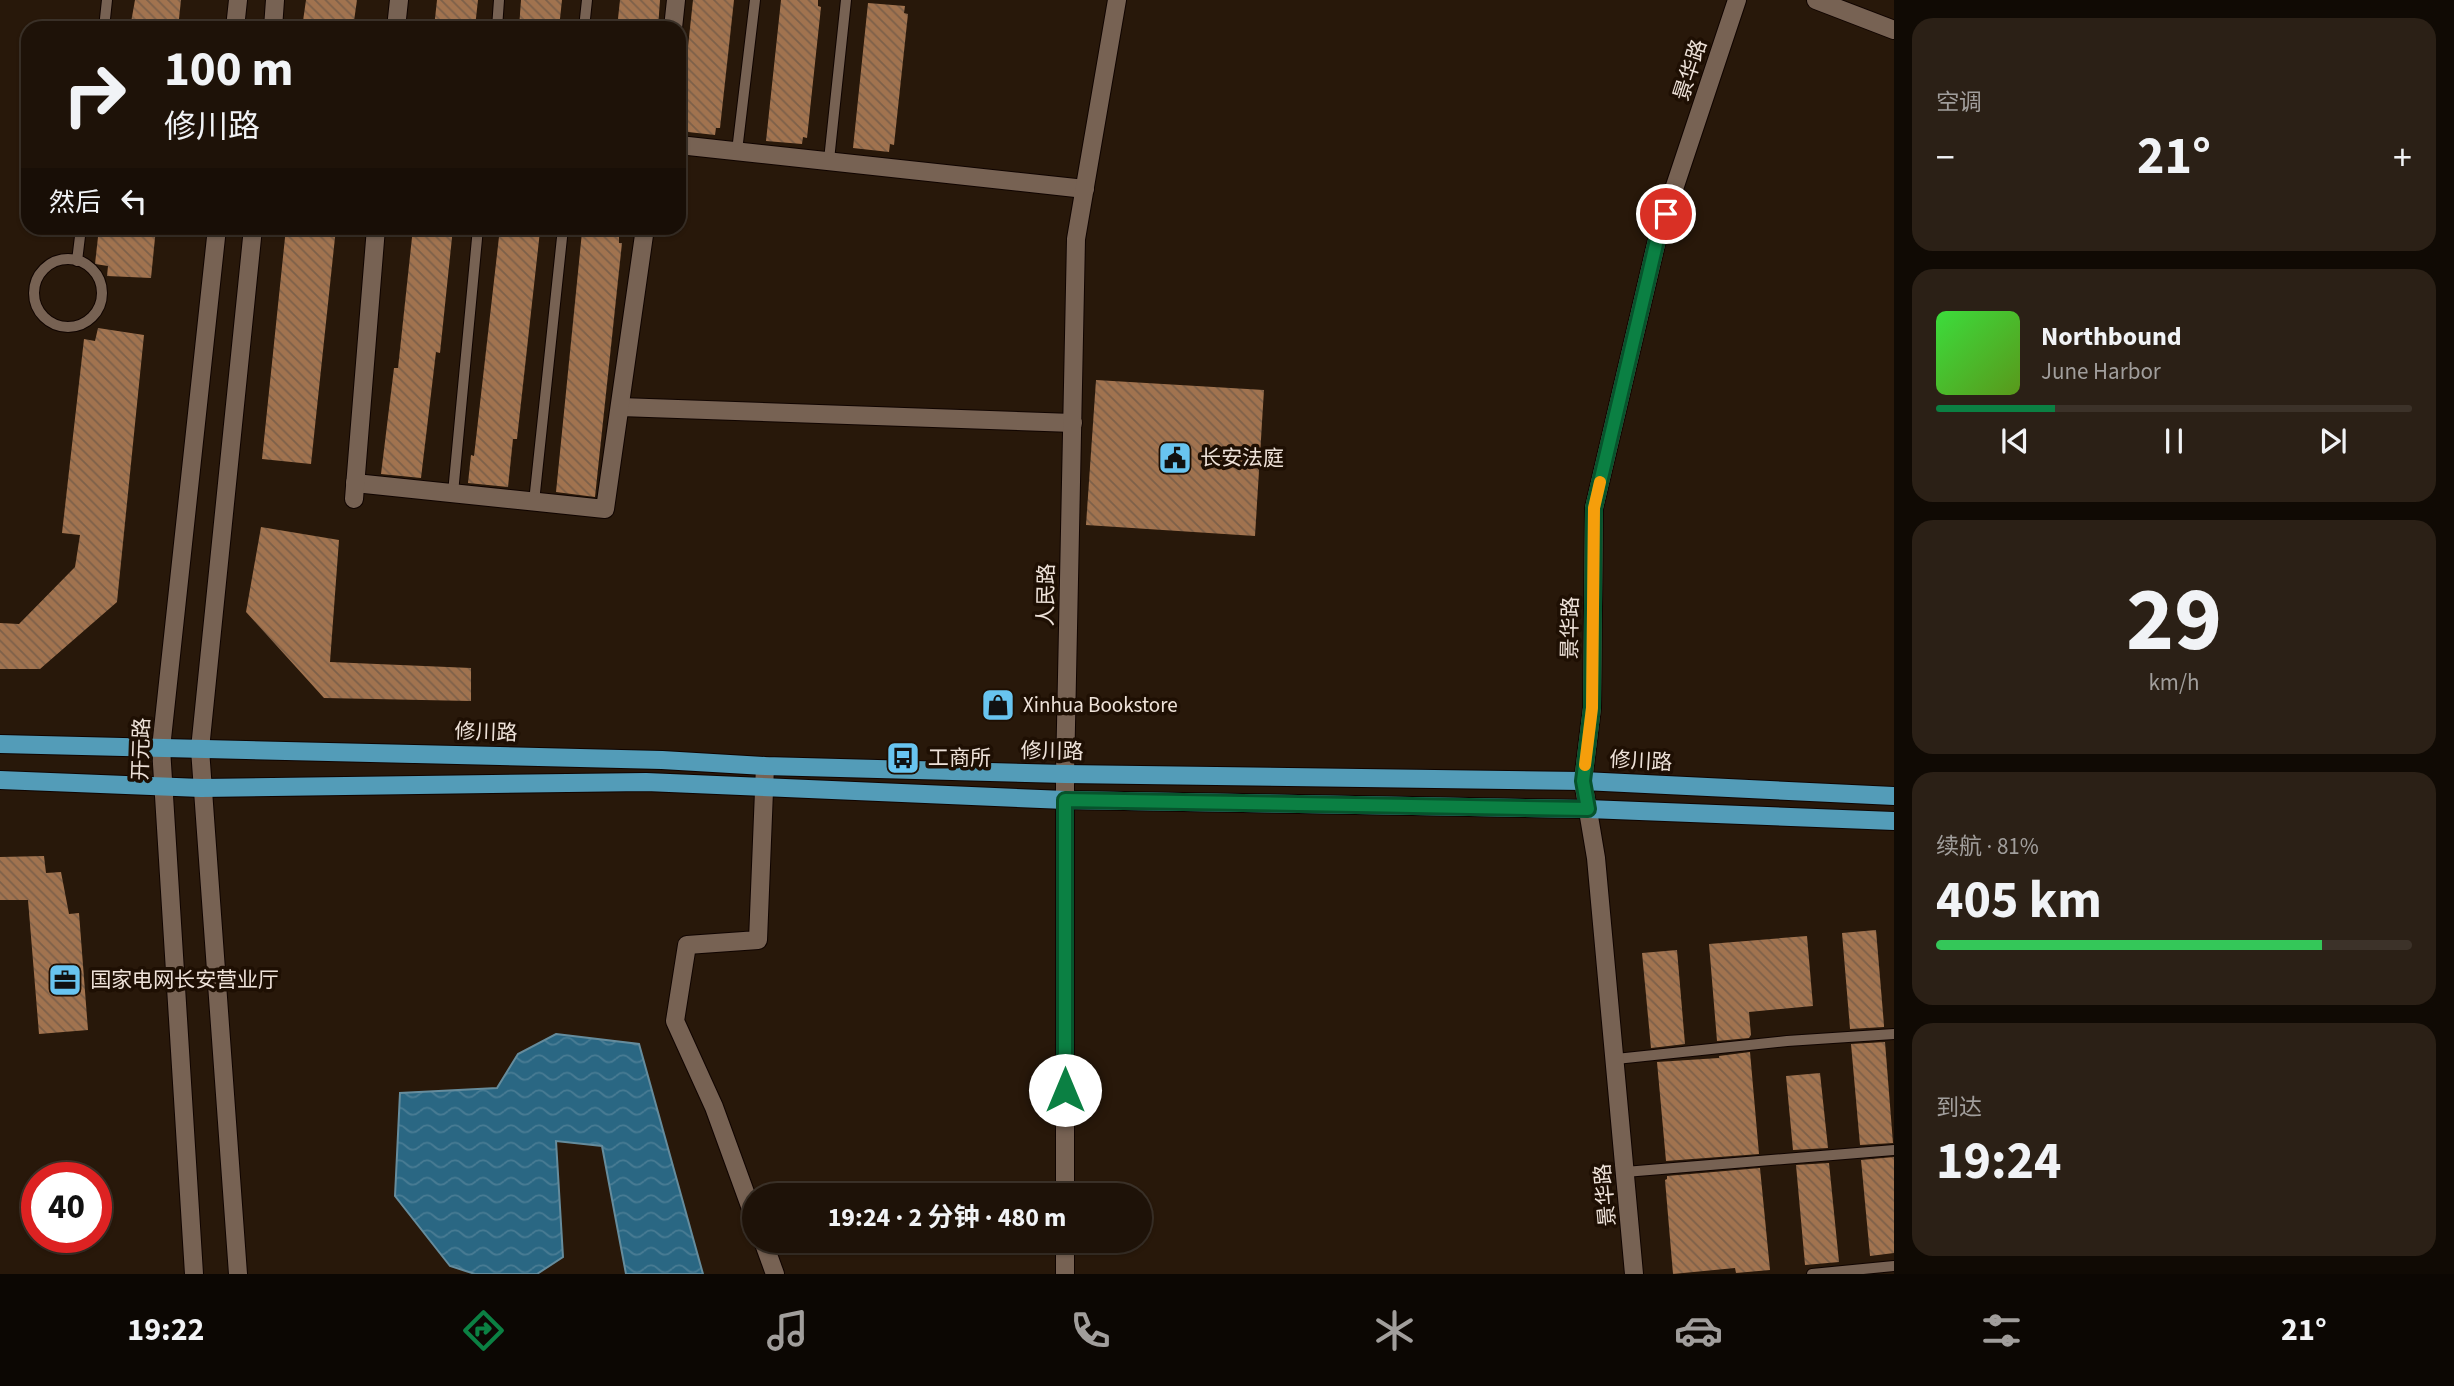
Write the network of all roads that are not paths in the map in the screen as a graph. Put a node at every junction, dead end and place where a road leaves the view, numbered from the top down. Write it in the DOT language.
graph roads {
  1 [pos="107,0"];
  2 [pos="238,0"];
  3 [pos="275,0"];
  4 [pos="399,0"];
  5 [pos="499,0"];
  6 [pos="587,0"];
  7 [pos="676,0"];
  8 [pos="755,0"];
  9 [pos="846,0"];
  10 [pos="1117,0"];
  11 [pos="1737,0"];
  12 [pos="1816,0"];
  13 [pos="105,21"];
  14 [pos="236,21"];
  15 [pos="274,21"];
  16 [pos="397,21"];
  17 [pos="497,21"];
  18 [pos="585,21"];
  19 [pos="674,21"];
  20 [pos="1894,30"];
  21 [pos="686,146"];
  22 [pos="737,151"];
  23 [pos="829,160"];
  24 [pos="1085,189"];
  25 [pos="80,235"];
  26 [pos="216,235"];
  27 [pos="252,235"];
  28 [pos="375,235"];
  29 [pos="477,235"];
  30 [pos="562,235"];
  31 [pos="644,235"];
  32 [pos="77,261"];
  33 [pos="620,407"];
  34 [pos="1073,423"];
  35 [pos="453,493"];
  36 [pos="534,502"];
  37 [pos="0,744"];
  38 [pos="161,748"];
  39 [pos="200,749"];
  40 [pos="765,766"];
  41 [pos="1065,775"];
  42 [pos="0,780"];
  43 [pos="1583,781"];
  44 [pos="162,786"];
  45 [pos="201,788"];
  46 [pos="764,788"];
  47 [pos="1894,796"];
  48 [pos="1065,800"];
  49 [pos="1588,809"];
  50 [pos="1894,821"];
  51 [pos="1894,1034"];
  52 [pos="1616,1059"];
  53 [pos="1894,1150"];
  54 [pos="1626,1171"];
  55 [pos="1065,1183"];
  56 [pos="742,1184"];
  57 [pos="767,1253"];
  58 [pos="1065,1253"];
  59 [pos="1894,1266"];
  60 [pos="194,1274"];
  61 [pos="238,1274"];
  62 [pos="775,1274"];
  63 [pos="1065,1274"];
  64 [pos="1634,1274"];
  65 [pos="1812,1274"];
  1 -- 13 [label="lane"];
  2 -- 14 [label="street"];
  3 -- 15 [label="street"];
  4 -- 16 [label="street"];
  5 -- 17 [label="lane"];
  6 -- 18 [label="lane"];
  7 -- 19 [label="street"];
  8 -- 22 [label="lane"];
  9 -- 23 [label="lane"];
  10 -- 24 [label="street, 人民路"];
  11 -- 43 [label="street, 景华路"];
  12 -- 20 [label="street"];
  21 -- 22 [label="street"];
  22 -- 23 [label="street"];
  23 -- 24 [label="street"];
  24 -- 34 [label="street, 人民路"];
  25 -- 32 [label="lane"];
  26 -- 38 [label="street, 开元路"];
  27 -- 39 [label="street"];
  28 -- 35 [label="street"];
  29 -- 35 [label="lane"];
  30 -- 36 [label="lane"];
  31 -- 33 [label="street"];
  32 -- 32 [label="lane"];
  33 -- 34 [label="street"];
  33 -- 36 [label="street"];
  34 -- 41 [label="street, 人民路"];
  35 -- 36 [label="street"];
  37 -- 38 [label="main road, 修川路"];
  38 -- 39 [label="main road, 修川路"];
  38 -- 44 [label="street, 开元路"];
  39 -- 40 [label="main road, 修川路"];
  39 -- 45 [label="street"];
  40 -- 41 [label="main road, 修川路"];
  40 -- 46 [label="street"];
  41 -- 43 [label="main road, 修川路"];
  41 -- 48 [label="street, 人民路"];
  42 -- 44 [label="main road"];
  43 -- 47 [label="main road, 修川路"];
  43 -- 49 [label="street, 景华路"];
  44 -- 45 [label="main road"];
  44 -- 60 [label="street, 开元路"];
  45 -- 46 [label="main road"];
  45 -- 61 [label="street"];
  46 -- 48 [label="main road"];
  46 -- 56 [label="street"];
  48 -- 49 [label="main road"];
  48 -- 55 [label="street, 人民路"];
  49 -- 50 [label="main road"];
  49 -- 52 [label="street, 景华路"];
  51 -- 52 [label="lane"];
  52 -- 54 [label="street, 景华路"];
  53 -- 54 [label="lane"];
  54 -- 64 [label="street, 景华路"];
  57 -- 62 [label="street"];
  58 -- 63 [label="street"];
  59 -- 65 [label="lane"];
}
